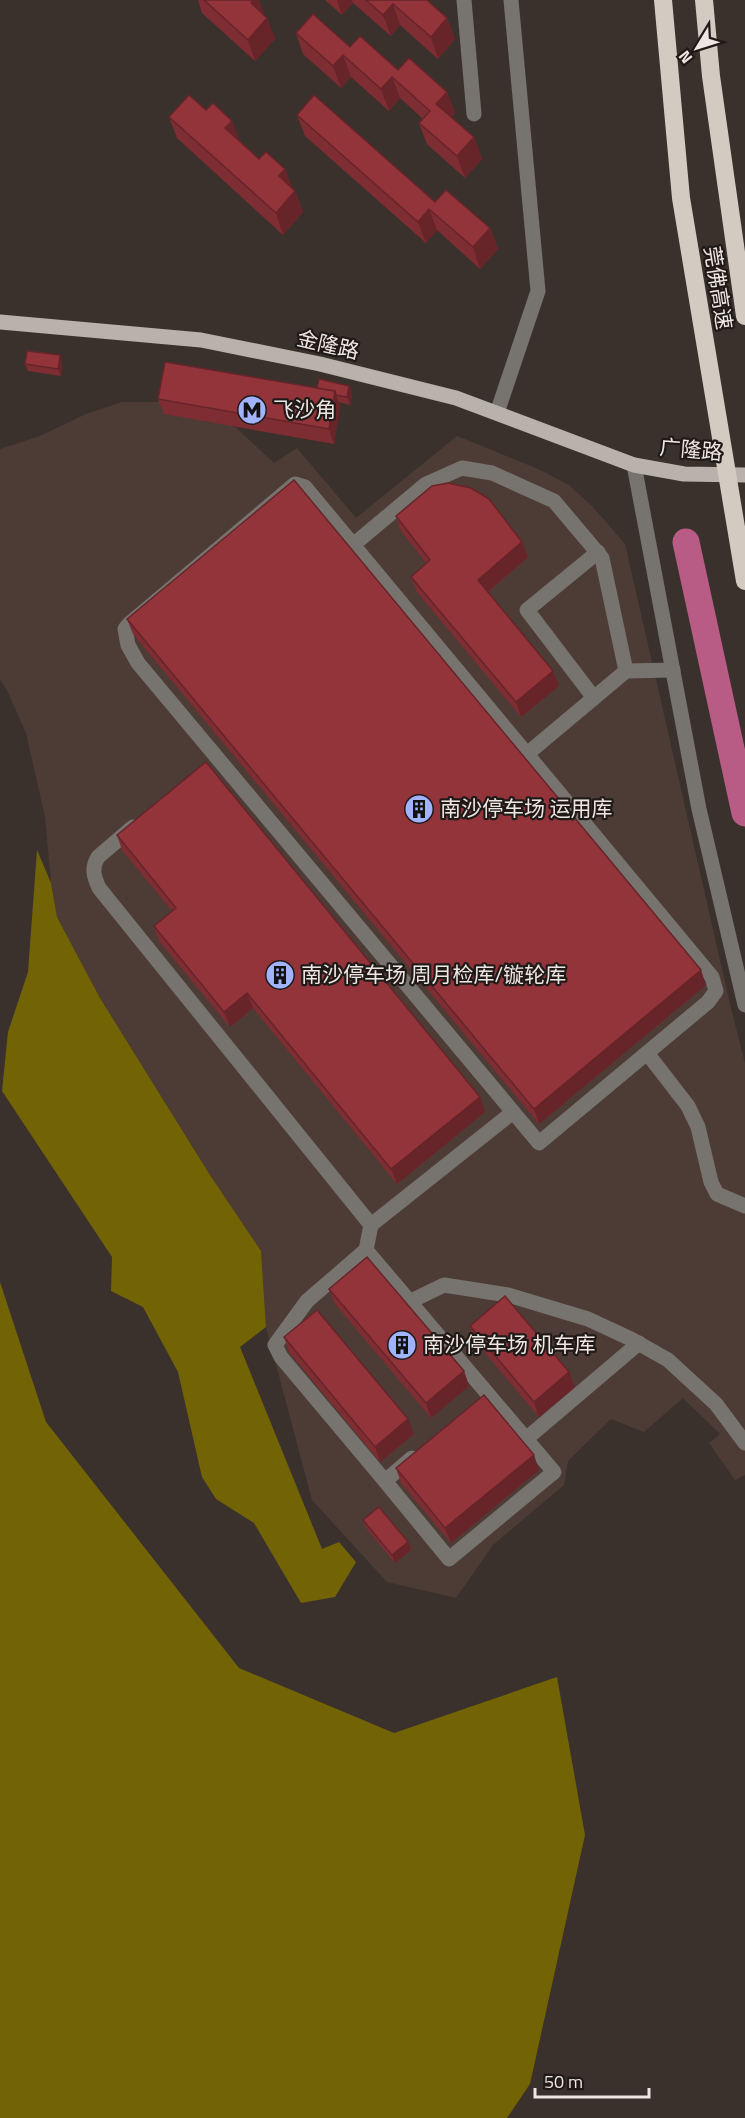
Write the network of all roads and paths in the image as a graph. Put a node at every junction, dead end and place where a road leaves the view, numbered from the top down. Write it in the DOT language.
graph roads {
  1 [pos="464,0"];
  2 [pos="511,0"];
  3 [pos="663,0"];
  4 [pos="704,0"];
  5 [pos="474,114"];
  6 [pos="745,316"];
  7 [pos="0,322"];
  8 [pos="497,413"];
  9 [pos="634,465"];
  10 [pos="745,475"];
  11 [pos="353,545"];
  12 [pos="598,552"];
  13 [pos="745,581"];
  14 [pos="673,670"];
  15 [pos="626,671"];
  16 [pos="594,698"];
  17 [pos="527,754"];
  18 [pos="147,814"];
  19 [pos="745,1005"];
  20 [pos="647,1053"];
  21 [pos="513,1112"];
  22 [pos="745,1206"];
  23 [pos="371,1225"];
  24 [pos="366,1250"];
  25 [pos="409,1302"];
  26 [pos="639,1343"];
  27 [pos="526,1439"];
  28 [pos="745,1443"];
  29 [pos="428,1445"];
  30 [pos="385,1481"];
  1 -- 5 [label="street"];
  2 -- 8 [label="street"];
  3 -- 13 [label="highway, 莞佛高速"];
  4 -- 6 [label="highway, 莞佛高速"];
  7 -- 8 [label="main road, 金隆路"];
  8 -- 9 [label="main road, 金隆路"];
  9 -- 10 [label="main road, 广隆路"];
  9 -- 14 [label="street"];
  11 -- 12 [label="street"];
  11 -- 17 [label="street"];
  11 -- 21 [label="street"];
  12 -- 15 [label="street"];
  12 -- 16 [label="street"];
  14 -- 15 [label="street"];
  14 -- 19 [label="street"];
  15 -- 16 [label="street"];
  16 -- 17 [label="street"];
  17 -- 20 [label="street"];
  18 -- 23 [label="street"];
  20 -- 21 [label="street"];
  20 -- 22 [label="street"];
  21 -- 23 [label="street"];
  23 -- 24 [label="street"];
  24 -- 25 [label="street"];
  24 -- 30 [label="street"];
  25 -- 26 [label="street"];
  25 -- 27 [label="street"];
  26 -- 27 [label="street"];
  26 -- 28 [label="street"];
  27 -- 30 [label="street"];
  29 -- 30 [label="street"];
}
